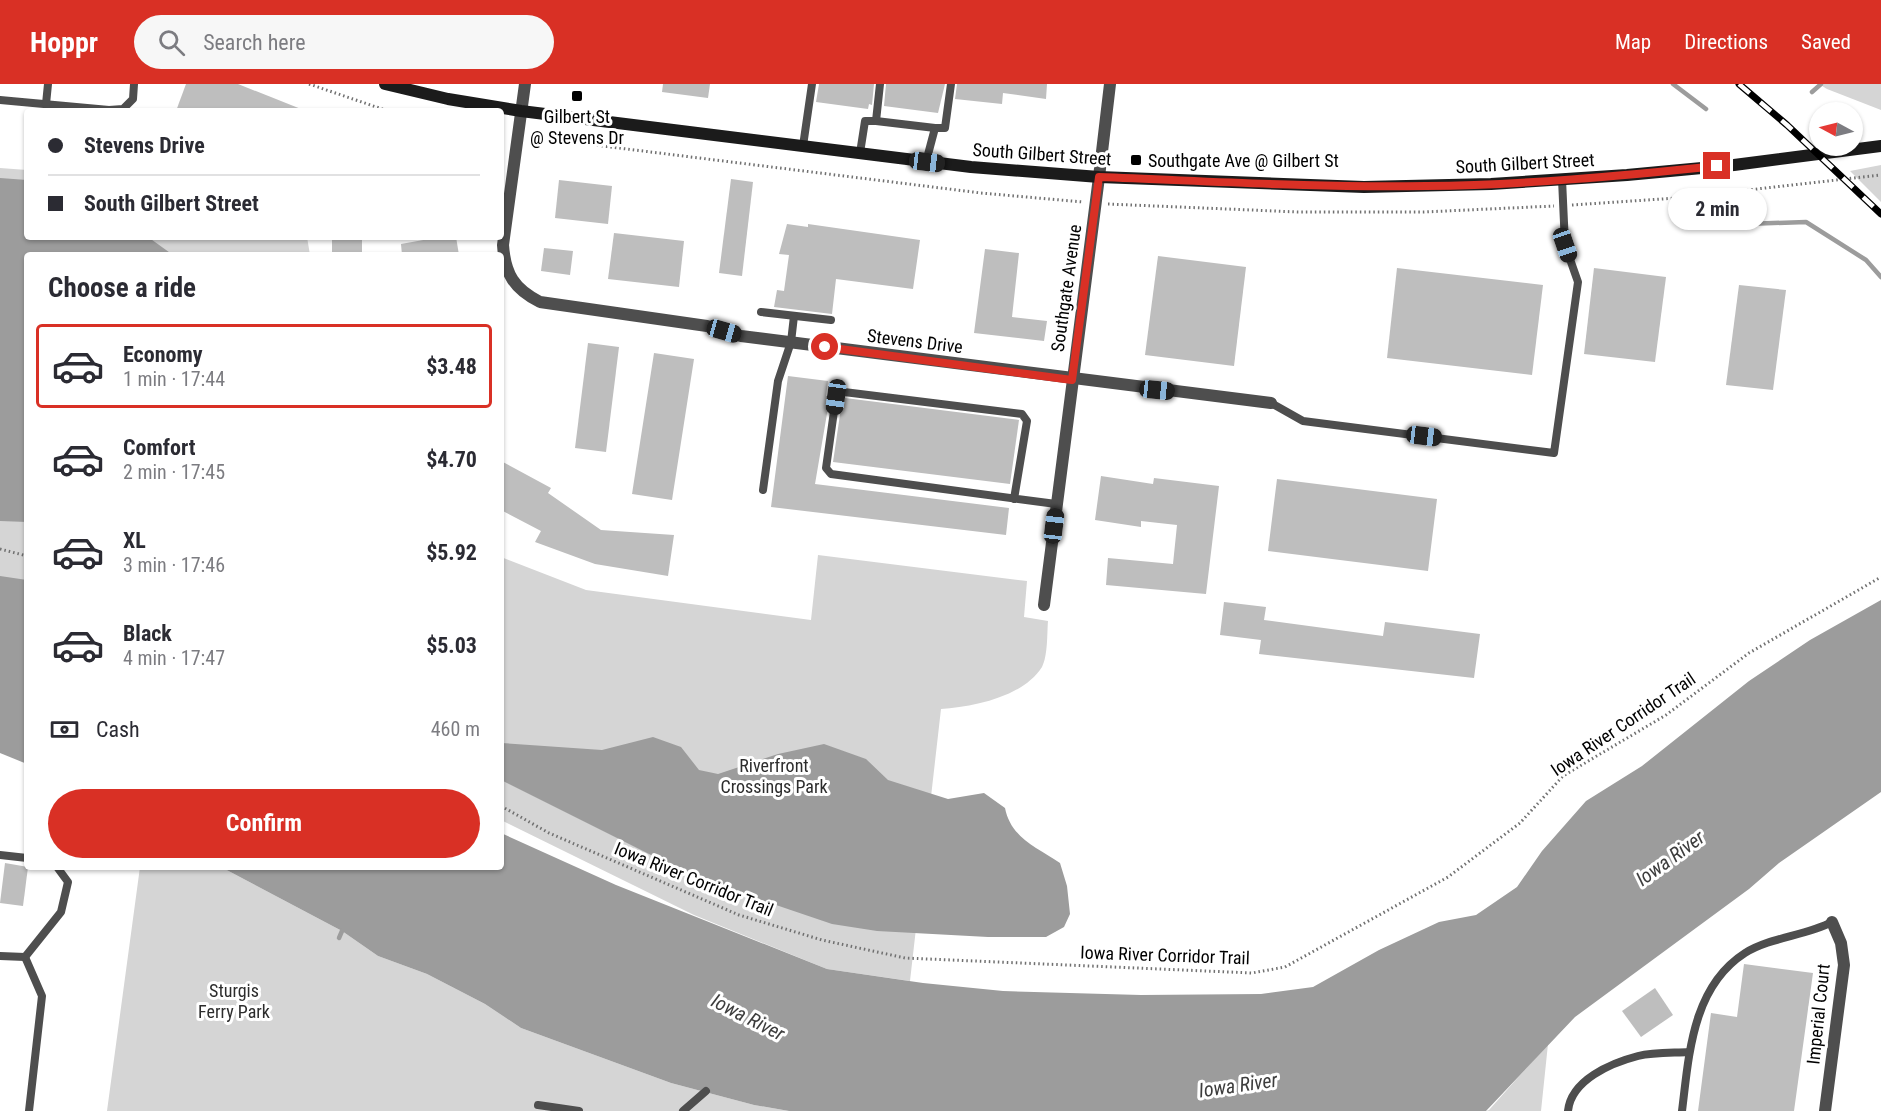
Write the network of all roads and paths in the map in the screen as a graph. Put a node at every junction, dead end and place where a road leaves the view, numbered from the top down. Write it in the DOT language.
graph roads {
  1 [pos="48,84"];
  2 [pos="134,84"];
  3 [pos="309,84"];
  4 [pos="385,84"];
  5 [pos="525,84"];
  6 [pos="812,84"];
  7 [pos="880,84"];
  8 [pos="951,84"];
  9 [pos="1110,84"];
  10 [pos="434,90"];
  11 [pos="0,100"];
  12 [pos="46,104"];
  13 [pos="88,108"];
  14 [pos="124,108"];
  15 [pos="379,108"];
  16 [pos="521,111"];
  17 [pos="876,121"];
  18 [pos="935,128"];
  19 [pos="803,146"];
  20 [pos="1881,147"];
  21 [pos="860,153"];
  22 [pos="927,162"];
  23 [pos="1099,177"];
  24 [pos="1562,179"];
  25 [pos="504,238"];
  26 [pos="504,265"];
  27 [pos="761,312"];
  28 [pos="794,316"];
  29 [pos="831,320"];
  30 [pos="791,342"];
  31 [pos="1072,380"];
  32 [pos="1271,403"];
  33 [pos="763,490"];
  34 [pos="1014,499"];
  35 [pos="1056,504"];
  36 [pos="0,549"];
  37 [pos="24,555"];
  38 [pos="1881,577"];
  39 [pos="1044,605"];
  40 [pos="504,808"];
  41 [pos="0,855"];
  42 [pos="24,858"];
  43 [pos="59,870"];
  44 [pos="1832,922"];
  45 [pos="0,956"];
  46 [pos="25,957"];
  47 [pos="1689,1052"];
  48 [pos="706,1091"];
  49 [pos="538,1105"];
  50 [pos="28,1111"];
  51 [pos="579,1111"];
  52 [pos="682,1111"];
  53 [pos="1568,1111"];
  54 [pos="1682,1111"];
  55 [pos="1825,1111"];
  1 -- 12 [label="lane"];
  2 -- 14 [label="lane"];
  3 -- 15 [label="path"];
  4 -- 10 [label="main road, South Gilbert Street"];
  5 -- 16 [label="street, Stevens Drive"];
  6 -- 19 [label="lane"];
  7 -- 17 [label="lane"];
  8 -- 18 [label="lane"];
  9 -- 23 [label="street, Southgate Avenue"];
  10 -- 16 [label="main road, South Gilbert Street"];
  11 -- 12 [label="lane"];
  12 -- 13 [label="lane"];
  16 -- 19 [label="main road, South Gilbert Street"];
  16 -- 25 [label="street, Stevens Drive"];
  17 -- 18 [label="lane"];
  17 -- 21 [label="lane"];
  18 -- 22 [label="lane"];
  19 -- 21 [label="main road, South Gilbert Street"];
  20 -- 24 [label="main road, South Gilbert Street"];
  21 -- 22 [label="main road, South Gilbert Street"];
  22 -- 23 [label="main road, South Gilbert Street"];
  23 -- 24 [label="main road, South Gilbert Street"];
  23 -- 31 [label="street, Southgate Avenue"];
  24 -- 32 [label="lane"];
  26 -- 30 [label="street, Stevens Drive"];
  27 -- 28 [label="lane"];
  28 -- 29 [label="lane"];
  28 -- 30 [label="lane"];
  30 -- 31 [label="street, Stevens Drive"];
  30 -- 33 [label="lane"];
  31 -- 32 [label="street, Stevens Drive"];
  31 -- 35 [label="street, Southgate Avenue"];
  34 -- 34 [label="lane"];
  34 -- 35 [label="lane"];
  35 -- 39 [label="street, Southgate Avenue"];
  36 -- 37 [label="path"];
  38 -- 40 [label="path, Iowa River Corridor Trail"];
  41 -- 42 [label="lane"];
  43 -- 46 [label="lane"];
  44 -- 47 [label="lane"];
  44 -- 55 [label="street, Imperial Court"];
  45 -- 46 [label="lane"];
  46 -- 50 [label="lane"];
  47 -- 53 [label="lane"];
  47 -- 54 [label="lane"];
  48 -- 52 [label="lane"];
  49 -- 51 [label="lane"];
}
